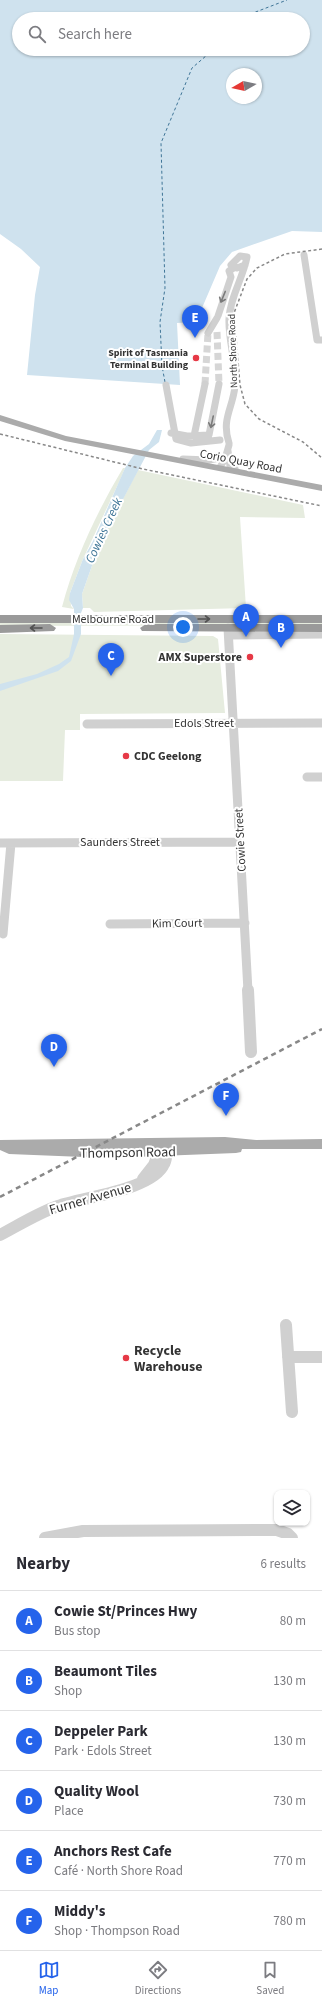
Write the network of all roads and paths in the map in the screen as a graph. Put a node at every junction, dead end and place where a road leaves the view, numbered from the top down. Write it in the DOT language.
graph roads {
  1 [pos="304,255"];
  2 [pos="245,265"];
  3 [pos="235,267"];
  4 [pos="244,274"];
  5 [pos="218,317"];
  6 [pos="217,332"];
  7 [pos="208,333"];
  8 [pos="322,340"];
  9 [pos="205,384"];
  10 [pos="219,384"];
  11 [pos="166,385"];
  12 [pos="0,413"];
  13 [pos="0,418"];
  14 [pos="225,429"];
  15 [pos="173,434"];
  16 [pos="194,436"];
  17 [pos="220,443"];
  18 [pos="229,446"];
  19 [pos="137,452"];
  20 [pos="154,455"];
  21 [pos="218,465"];
  22 [pos="236,469"];
  23 [pos="322,488"];
  24 [pos="0,619"];
  25 [pos="322,619"];
  26 [pos="76,624"];
  27 [pos="0,628"];
  28 [pos="322,628"];
  29 [pos="229,631"];
  30 [pos="322,634"];
  31 [pos="234,723"];
  32 [pos="322,723"];
  33 [pos="86,724"];
  34 [pos="307,777"];
  35 [pos="322,777"];
  36 [pos="240,842"];
  37 [pos="0,843"];
  38 [pos="11,843"];
  39 [pos="245,923"];
  40 [pos="110,924"];
  41 [pos="3,934"];
  42 [pos="251,1052"];
  43 [pos="322,1144"];
  44 [pos="0,1145"];
  45 [pos="0,1148"];
  46 [pos="163,1149"];
  47 [pos="0,1235"];
  48 [pos="286,1325"];
  49 [pos="288,1357"];
  50 [pos="322,1357"];
  51 [pos="292,1412"];
  52 [pos="83,1535"];
  53 [pos="45,1538"];
  54 [pos="292,1538"];
  1 -- 8 [label="street"];
  2 -- 3 [label="street"];
  2 -- 3 [label="street"];
  2 -- 4 [label="street, North Shore Road"];
  3 -- 4 [label="street"];
  3 -- 5 [label="street, one-way"];
  4 -- 14 [label="street, North Shore Road"];
  5 -- 6 [label="street"];
  5 -- 7 [label="street"];
  9 -- 16 [label="street"];
  10 -- 16 [label="street, one-way"];
  11 -- 15 [label="street"];
  12 -- 19 [label="main road, Corio Quay Road"];
  13 -- 19 [label="main road, Corio Quay Road"];
  14 -- 17 [label="street, North Shore Road"];
  14 -- 18 [label="street, North Shore Road"];
  15 -- 16 [label="street"];
  15 -- 17 [label="street"];
  17 -- 18 [label="street"];
  17 -- 21 [label="street, North Shore Road"];
  18 -- 21 [label="street"];
  18 -- 22 [label="street, North Shore Road"];
  19 -- 20 [label="main road, Corio Quay Road"];
  20 -- 21 [label="main road, Corio Quay Road"];
  20 -- 21 [label="main road, Corio Quay Road"];
  21 -- 22 [label="main road, Corio Quay Road"];
  21 -- 23 [label="main road, Corio Quay Road"];
  22 -- 23 [label="main road, Corio Quay Road"];
  24 -- 26 [label="highway, Melbourne Road"];
  26 -- 25 [label="highway, Melbourne Road, one-way"];
  26 -- 27 [label="highway, Melbourne Road, one-way"];
  26 -- 29 [label="highway, Melbourne Road"];
  28 -- 29 [label="highway, Melbourne Road"];
  29 -- 30 [label="street"];
  29 -- 31 [label="street, Cowie Street"];
  31 -- 32 [label="street, Edols Street"];
  31 -- 33 [label="street, Edols Street"];
  31 -- 36 [label="street, Cowie Street"];
  34 -- 35 [label="street"];
  36 -- 38 [label="street, Saunders Street"];
  36 -- 39 [label="street, Cowie Street"];
  37 -- 38 [label="street, Saunders Street"];
  38 -- 41 [label="street"];
  39 -- 40 [label="street, Kim Court"];
  39 -- 42 [label="street, Cowie Street"];
  43 -- 46 [label="main road, Thompson Road"];
  44 -- 46 [label="main road, Thompson Road"];
  45 -- 46 [label="main road, Thompson Road"];
  46 -- 47 [label="street, Furner Avenue"];
  48 -- 49 [label="street"];
  49 -- 50 [label="street"];
  49 -- 51 [label="street"];
  52 -- 53 [label="street"];
  52 -- 54 [label="street"];
}
